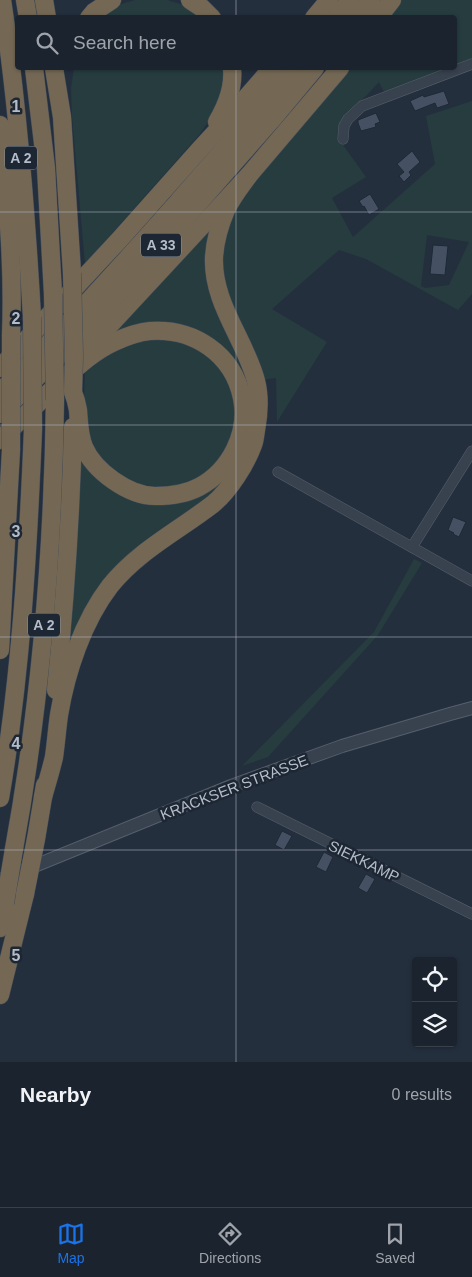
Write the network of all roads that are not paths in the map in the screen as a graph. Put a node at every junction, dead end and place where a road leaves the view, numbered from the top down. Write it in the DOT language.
graph roads {
  1 [pos="2,0"];
  2 [pos="25,0"];
  3 [pos="44,0"];
  4 [pos="112,0"];
  5 [pos="190,0"];
  6 [pos="328,0"];
  7 [pos="350,0"];
  8 [pos="370,0"];
  9 [pos="392,0"];
  10 [pos="28,15"];
  11 [pos="46,15"];
  12 [pos="92,15"];
  13 [pos="209,15"];
  14 [pos="316,15"];
  15 [pos="338,15"];
  16 [pos="358,15"];
  17 [pos="380,15"];
  18 [pos="472,64"];
  19 [pos="34,70"];
  20 [pos="54,70"];
  21 [pos="65,70"];
  22 [pos="232,70"];
  23 [pos="270,70"];
  24 [pos="292,70"];
  25 [pos="313,70"];
  26 [pos="338,70"];
  27 [pos="456,70"];
  28 [pos="457,70"];
  29 [pos="62,117"];
  30 [pos="0,126"];
  31 [pos="343,139"];
  32 [pos="201,148"];
  33 [pos="249,175"];
  34 [pos="0,279"];
  35 [pos="35,323"];
  36 [pos="12,327"];
  37 [pos="0,360"];
  38 [pos="0,368"];
  39 [pos="0,392"];
  40 [pos="74,392"];
  41 [pos="48,400"];
  42 [pos="0,414"];
  43 [pos="6,445"];
  44 [pos="472,451"];
  45 [pos="278,472"];
  46 [pos="412,547"];
  47 [pos="472,581"];
  48 [pos="1,625"];
  49 [pos="0,650"];
  50 [pos="472,708"];
  51 [pos="43,797"];
  52 [pos="0,798"];
  53 [pos="257,807"];
  54 [pos="0,880"];
  55 [pos="472,914"];
  56 [pos="0,928"];
  57 [pos="0,995"];
  1 -- 35 [label="highway, A 2"];
  2 -- 10 [label="highway"];
  3 -- 11 [label="highway"];
  4 -- 12 [label="highway"];
  5 -- 13 [label="highway"];
  6 -- 14 [label="highway"];
  7 -- 15 [label="highway"];
  8 -- 16 [label="highway"];
  9 -- 17 [label="highway"];
  18 -- 28 [label="street"];
  19 -- 41 [label="highway, A 2, bridge"];
  20 -- 29 [label="highway"];
  21 -- 29 [label="highway"];
  22 -- 32 [label="highway"];
  23 -- 32 [label="highway"];
  24 -- 39 [label="highway, A 33"];
  25 -- 42 [label="highway, A 33"];
  26 -- 33 [label="highway"];
  27 -- 31 [label="street"];
  29 -- 40 [label="highway, bridge"];
  30 -- 36 [label="highway"];
  32 -- 35 [label="highway"];
  33 -- 41 [label="highway"];
  33 -- 51 [label="highway"];
  34 -- 36 [label="highway"];
  35 -- 37 [label="highway"];
  35 -- 38 [label="highway"];
  35 -- 52 [label="highway, A 2, bridge"];
  36 -- 43 [label="highway, bridge"];
  40 -- 41 [label="highway"];
  40 -- 51 [label="highway"];
  41 -- 43 [label="highway"];
  41 -- 56 [label="highway, A 2, bridge"];
  43 -- 48 [label="highway"];
  44 -- 46 [label="street"];
  45 -- 46 [label="street"];
  46 -- 47 [label="street"];
  48 -- 49 [label="highway"];
  50 -- 54 [label="street, KRACKSER STRASSE"];
  51 -- 57 [label="highway, bridge"];
  53 -- 55 [label="street, SIEKKAMP"];
}
